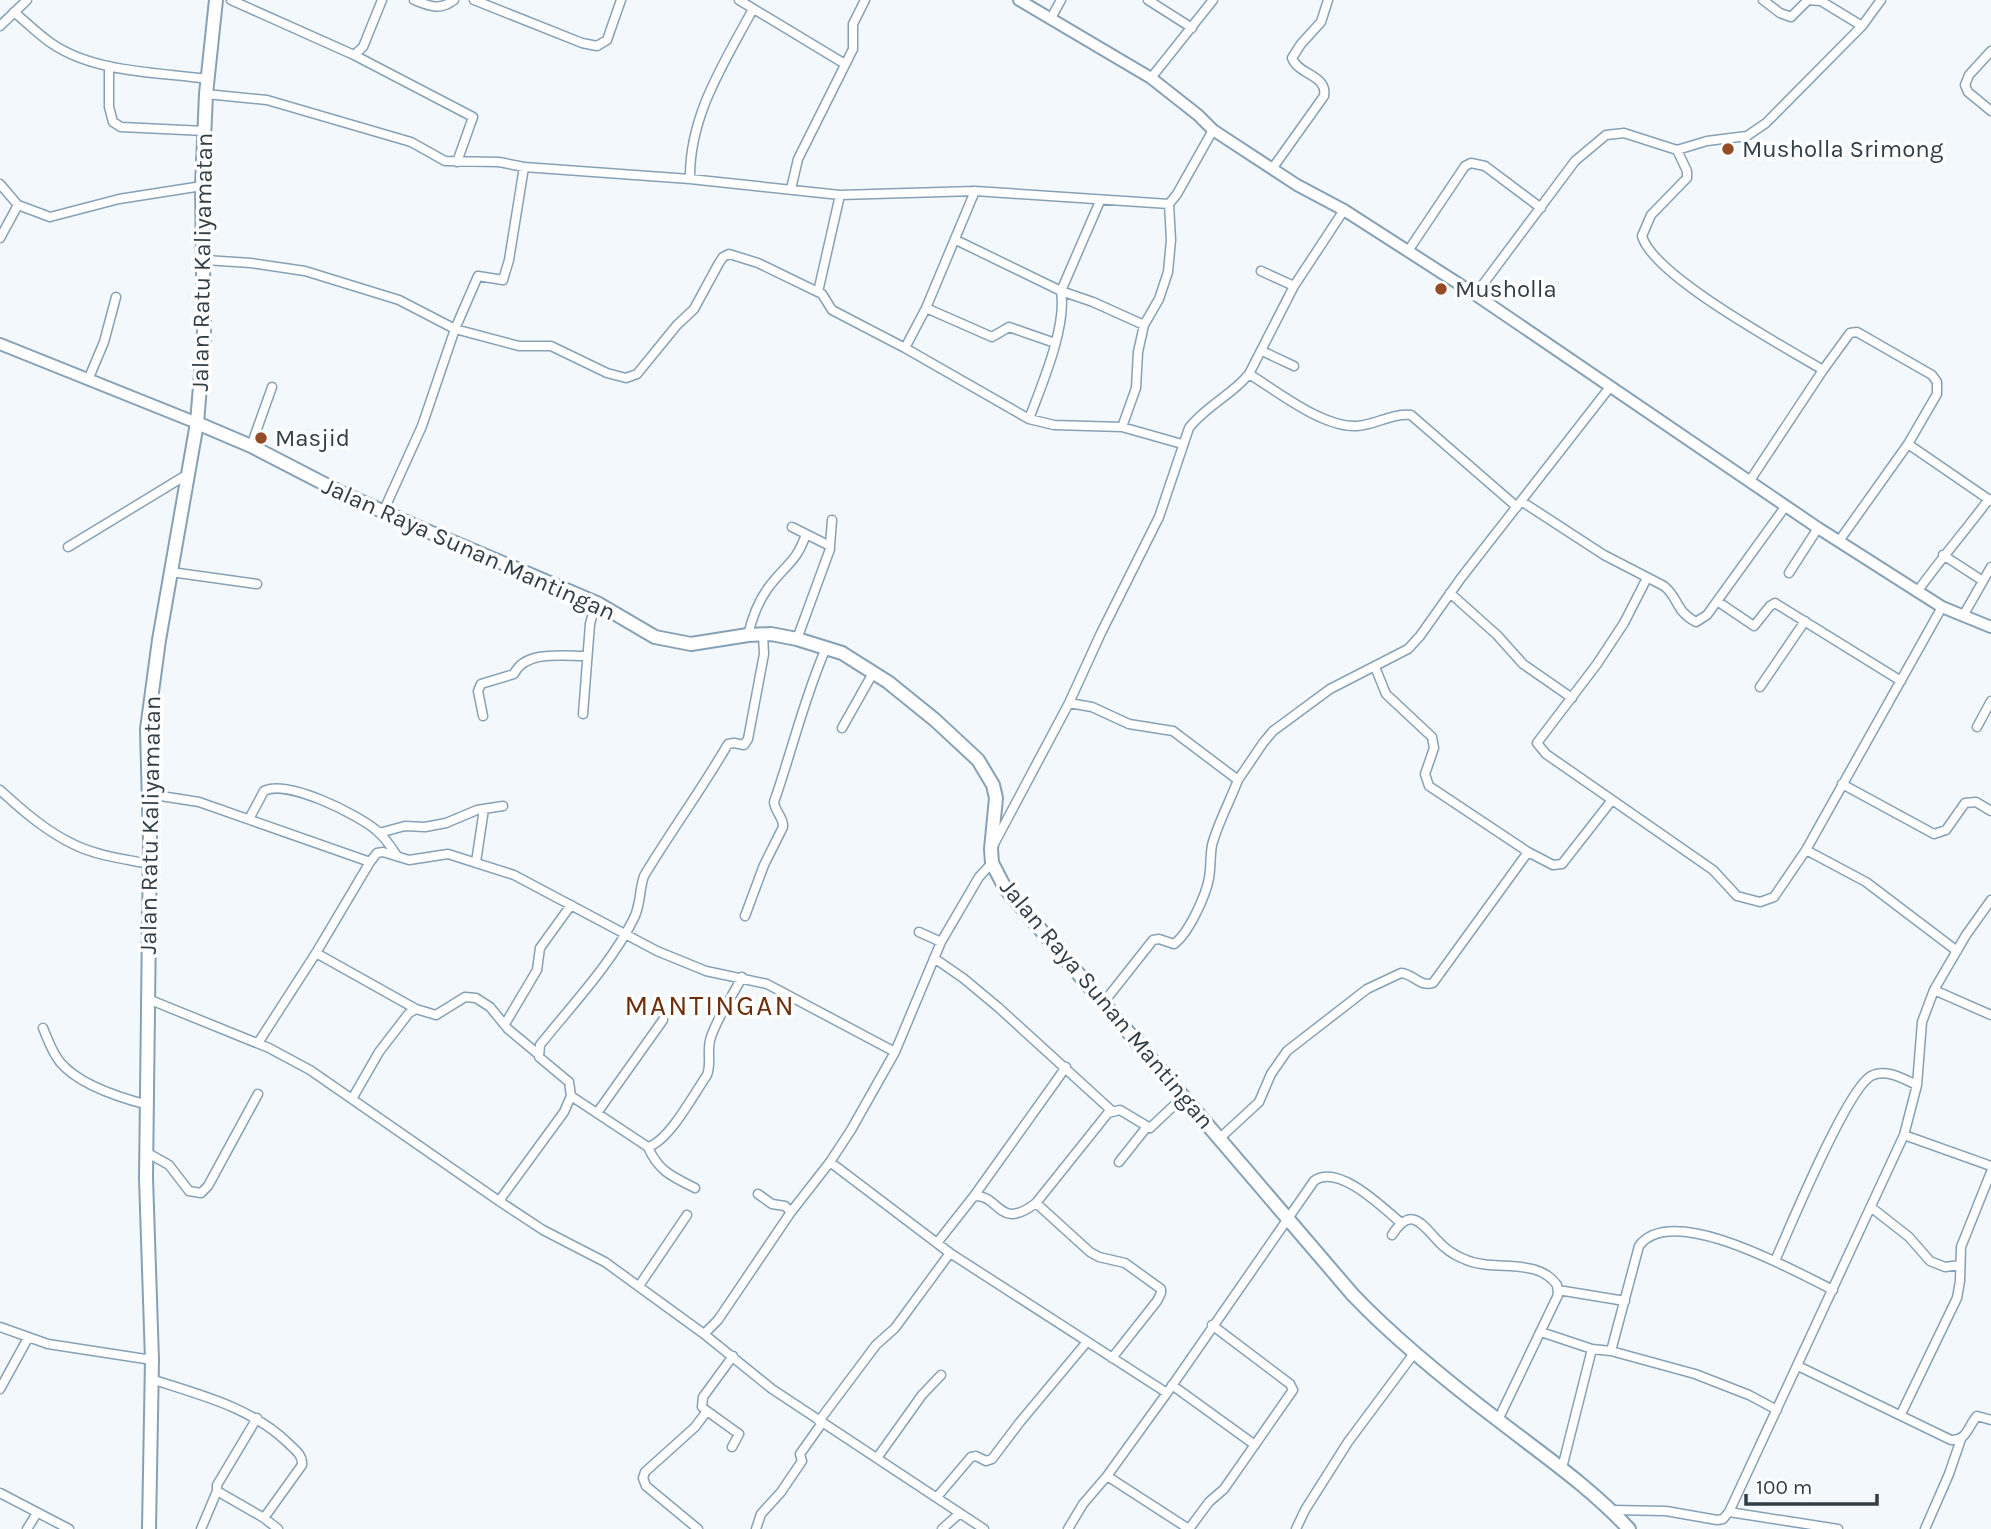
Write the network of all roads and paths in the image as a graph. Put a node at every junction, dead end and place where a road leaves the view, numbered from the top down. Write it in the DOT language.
graph roads {
  1 [pos="27,0"];
  2 [pos="216,0"];
  3 [pos="231,0"];
  4 [pos="382,0"];
  5 [pos="414,0"];
  6 [pos="454,0"];
  7 [pos="474,0"];
  8 [pos="505,0"];
  9 [pos="621,0"];
  10 [pos="739,0"];
  11 [pos="865,0"];
  12 [pos="1019,0"];
  13 [pos="1061,0"];
  14 [pos="1213,0"];
  15 [pos="1328,0"];
  16 [pos="1763,0"];
  17 [pos="1806,0"];
  18 [pos="1881,0"];
  19 [pos="1154,2"];
  20 [pos="500,9"];
  21 [pos="753,9"];
  22 [pos="14,12"];
  23 [pos="1051,18"];
  24 [pos="0,26"];
  25 [pos="1862,26"];
  26 [pos="1192,28"];
  27 [pos="1991,51"];
  28 [pos="354,55"];
  29 [pos="845,64"];
  30 [pos="109,66"];
  31 [pos="1151,78"];
  32 [pos="208,79"];
  33 [pos="206,94"];
  34 [pos="1991,111"];
  35 [pos="1213,130"];
  36 [pos="205,131"];
  37 [pos="1677,150"];
  38 [pos="457,162"];
  39 [pos="524,167"];
  40 [pos="1272,169"];
  41 [pos="690,179"];
  42 [pos="0,184"];
  43 [pos="202,186"];
  44 [pos="790,189"];
  45 [pos="975,191"];
  46 [pos="840,195"];
  47 [pos="1100,201"];
  48 [pos="1169,204"];
  49 [pos="18,205"];
  50 [pos="1541,208"];
  51 [pos="1344,209"];
  52 [pos="0,237"];
  53 [pos="956,240"];
  54 [pos="1408,251"];
  55 [pos="205,260"];
  56 [pos="1261,271"];
  57 [pos="1294,286"];
  58 [pos="1061,291"];
  59 [pos="818,292"];
  60 [pos="1475,295"];
  61 [pos="116,297"];
  62 [pos="926,308"];
  63 [pos="1144,325"];
  64 [pos="455,329"];
  65 [pos="1055,343"];
  66 [pos="0,344"];
  67 [pos="905,348"];
  68 [pos="1262,351"];
  69 [pos="1294,366"];
  70 [pos="1824,370"];
  71 [pos="1249,374"];
  72 [pos="88,380"];
  73 [pos="272,387"];
  74 [pos="1610,387"];
  75 [pos="1030,419"];
  76 [pos="197,423"];
  77 [pos="1122,427"];
  78 [pos="1182,444"];
  79 [pos="1908,444"];
  80 [pos="251,446"];
  81 [pos="189,474"];
  82 [pos="1749,482"];
  83 [pos="1990,500"];
  84 [pos="1519,504"];
  85 [pos="1785,507"];
  86 [pos="383,512"];
  87 [pos="832,520"];
  88 [pos="792,527"];
  89 [pos="1818,528"];
  90 [pos="806,534"];
  91 [pos="1839,541"];
  92 [pos="830,546"];
  93 [pos="68,548"];
  94 [pos="1943,555"];
  95 [pos="1991,567"];
  96 [pos="171,572"];
  97 [pos="1788,573"];
  98 [pos="1647,578"];
  99 [pos="1983,581"];
  100 [pos="257,584"];
  101 [pos="1917,592"];
  102 [pos="1450,593"];
  103 [pos="1717,601"];
  104 [pos="598,603"];
  105 [pos="1942,607"];
  106 [pos="1963,616"];
  107 [pos="1805,621"];
  108 [pos="1991,627"];
  109 [pos="748,635"];
  110 [pos="763,635"];
  111 [pos="797,639"];
  112 [pos="826,648"];
  113 [pos="586,656"];
  114 [pos="1375,667"];
  115 [pos="873,673"];
  116 [pos="1901,681"];
  117 [pos="1760,687"];
  118 [pos="1572,698"];
  119 [pos="1991,701"];
  120 [pos="1069,703"];
  121 [pos="583,714"];
  122 [pos="483,716"];
  123 [pos="1977,727"];
  124 [pos="842,728"];
  125 [pos="1238,780"];
  126 [pos="1842,784"];
  127 [pos="0,790"];
  128 [pos="148,794"];
  129 [pos="1612,800"];
  130 [pos="503,806"];
  131 [pos="484,809"];
  132 [pos="1991,811"];
  133 [pos="249,819"];
  134 [pos="379,832"];
  135 [pos="991,849"];
  136 [pos="1806,850"];
  137 [pos="1528,852"];
  138 [pos="397,856"];
  139 [pos="370,862"];
  140 [pos="476,862"];
  141 [pos="992,863"];
  142 [pos="149,864"];
  143 [pos="1991,900"];
  144 [pos="571,905"];
  145 [pos="745,916"];
  146 [pos="919,932"];
  147 [pos="624,934"];
  148 [pos="941,942"];
  149 [pos="1956,951"];
  150 [pos="316,953"];
  151 [pos="934,958"];
  152 [pos="742,977"];
  153 [pos="1934,990"];
  154 [pos="148,999"];
  155 [pos="1104,1002"];
  156 [pos="416,1009"];
  157 [pos="1991,1015"];
  158 [pos="663,1020"];
  159 [pos="505,1024"];
  160 [pos="43,1028"];
  161 [pos="258,1043"];
  162 [pos="895,1052"];
  163 [pos="538,1054"];
  164 [pos="1066,1068"];
  165 [pos="1917,1085"];
  166 [pos="258,1094"];
  167 [pos="571,1096"];
  168 [pos="1184,1096"];
  169 [pos="352,1099"];
  170 [pos="148,1105"];
  171 [pos="1111,1111"];
  172 [pos="597,1113"];
  173 [pos="1146,1128"];
  174 [pos="1904,1135"];
  175 [pos="1220,1138"];
  176 [pos="648,1147"];
  177 [pos="146,1152"];
  178 [pos="830,1162"];
  179 [pos="1119,1162"];
  180 [pos="1991,1166"];
  181 [pos="1991,1172"];
  182 [pos="695,1188"];
  183 [pos="758,1194"];
  184 [pos="974,1196"];
  185 [pos="499,1201"];
  186 [pos="1036,1203"];
  187 [pos="1872,1208"];
  188 [pos="791,1212"];
  189 [pos="687,1215"];
  190 [pos="1289,1218"];
  191 [pos="1401,1223"];
  192 [pos="1392,1235"];
  193 [pos="937,1243"];
  194 [pos="950,1253"];
  195 [pos="1775,1261"];
  196 [pos="1960,1265"];
  197 [pos="639,1286"];
  198 [pos="1558,1290"];
  199 [pos="1833,1290"];
  200 [pos="1625,1301"];
  201 [pos="1212,1325"];
  202 [pos="0,1327"];
  203 [pos="1541,1332"];
  204 [pos="705,1334"];
  205 [pos="28,1338"];
  206 [pos="1086,1343"];
  207 [pos="1592,1349"];
  208 [pos="1611,1351"];
  209 [pos="1415,1352"];
  210 [pos="733,1356"];
  211 [pos="1112,1358"];
  212 [pos="152,1360"];
  213 [pos="1798,1366"];
  214 [pos="941,1375"];
  215 [pos="151,1379"];
  216 [pos="0,1389"];
  217 [pos="1169,1389"];
  218 [pos="1777,1410"];
  219 [pos="707,1412"];
  220 [pos="1901,1414"];
  221 [pos="257,1418"];
  222 [pos="1498,1420"];
  223 [pos="1991,1420"];
  224 [pos="821,1422"];
  225 [pos="1961,1439"];
  226 [pos="1255,1445"];
  227 [pos="732,1447"];
  228 [pos="877,1458"];
  229 [pos="1562,1468"];
  230 [pos="1107,1476"];
  231 [pos="217,1491"];
  232 [pos="0,1493"];
  233 [pos="937,1497"];
  234 [pos="1611,1510"];
  235 [pos="1730,1512"];
  236 [pos="37,1513"];
  237 [pos="960,1513"];
  238 [pos="264,1518"];
  239 [pos="1187,1528"];
  240 [pos="27,1529"];
  241 [pos="69,1529"];
  242 [pos="149,1529"];
  243 [pos="201,1529"];
  244 [pos="278,1529"];
  245 [pos="698,1529"];
  246 [pos="756,1529"];
  247 [pos="942,1529"];
  248 [pos="984,1529"];
  249 [pos="1068,1529"];
  250 [pos="1296,1529"];
  251 [pos="1629,1529"];
  252 [pos="1838,1529"];
  253 [pos="1925,1529"];
  1 -- 22 [label="street"];
  2 -- 32 [label="main road, Jalan Ratu Kaliyamatan"];
  3 -- 28 [label="street"];
  4 -- 28 [label="street"];
  5 -- 6 [label="street"];
  7 -- 20 [label="street"];
  8 -- 20 [label="street"];
  9 -- 20 [label="street"];
  10 -- 21 [label="street"];
  11 -- 29 [label="street"];
  12 -- 23 [label="street"];
  13 -- 23 [label="street"];
  14 -- 26 [label="street"];
  15 -- 40 [label="street"];
  16 -- 17 [label="street"];
  17 -- 25 [label="street"];
  18 -- 25 [label="street"];
  19 -- 26 [label="street"];
  21 -- 29 [label="street"];
  21 -- 41 [label="street"];
  22 -- 24 [label="street"];
  22 -- 30 [label="street"];
  23 -- 31 [label="street"];
  25 -- 37 [label="street"];
  26 -- 31 [label="street"];
  27 -- 34 [label="street"];
  28 -- 38 [label="street"];
  29 -- 44 [label="street"];
  30 -- 32 [label="street"];
  30 -- 36 [label="street"];
  31 -- 35 [label="street"];
  32 -- 33 [label="main road, Jalan Ratu Kaliyamatan"];
  33 -- 36 [label="main road, Jalan Ratu Kaliyamatan"];
  33 -- 38 [label="street"];
  35 -- 40 [label="street"];
  35 -- 48 [label="street"];
  36 -- 43 [label="main road, Jalan Ratu Kaliyamatan"];
  37 -- 50 [label="street"];
  37 -- 70 [label="street"];
  38 -- 39 [label="street"];
  39 -- 41 [label="street"];
  39 -- 64 [label="street"];
  40 -- 51 [label="street"];
  41 -- 44 [label="street"];
  42 -- 49 [label="street"];
  43 -- 49 [label="street"];
  43 -- 55 [label="main road, Jalan Ratu Kaliyamatan"];
  44 -- 46 [label="street"];
  45 -- 46 [label="street"];
  45 -- 47 [label="street"];
  45 -- 53 [label="street"];
  46 -- 59 [label="street"];
  47 -- 48 [label="street"];
  47 -- 58 [label="street"];
  48 -- 63 [label="street"];
  49 -- 52 [label="street"];
  50 -- 54 [label="street"];
  50 -- 60 [label="street"];
  51 -- 54 [label="street"];
  51 -- 57 [label="street"];
  53 -- 58 [label="street"];
  53 -- 62 [label="street"];
  54 -- 60 [label="street"];
  55 -- 64 [label="street"];
  55 -- 76 [label="main road, Jalan Ratu Kaliyamatan"];
  56 -- 57 [label="street"];
  57 -- 68 [label="street"];
  58 -- 63 [label="street"];
  58 -- 65 [label="street"];
  59 -- 64 [label="street"];
  59 -- 67 [label="street"];
  60 -- 74 [label="street"];
  61 -- 72 [label="street"];
  62 -- 65 [label="street"];
  62 -- 67 [label="street"];
  63 -- 77 [label="street"];
  64 -- 86 [label="street"];
  65 -- 75 [label="street"];
  66 -- 72 [label="street, Jalan Raya Sunan Mantingan"];
  67 -- 75 [label="street"];
  68 -- 69 [label="street"];
  68 -- 71 [label="street"];
  70 -- 79 [label="street"];
  70 -- 82 [label="street"];
  71 -- 78 [label="street"];
  71 -- 84 [label="street"];
  72 -- 76 [label="street, Jalan Raya Sunan Mantingan"];
  73 -- 80 [label="street"];
  74 -- 82 [label="street"];
  74 -- 84 [label="street"];
  75 -- 77 [label="street"];
  76 -- 80 [label="main road, Jalan Raya Sunan Mantingan"];
  76 -- 81 [label="main road, Jalan Ratu Kaliyamatan"];
  77 -- 78 [label="street"];
  78 -- 120 [label="street"];
  79 -- 83 [label="street"];
  79 -- 91 [label="street"];
  80 -- 86 [label="main road, Jalan Raya Sunan Mantingan"];
  81 -- 93 [label="street"];
  81 -- 96 [label="main road, Jalan Ratu Kaliyamatan"];
  82 -- 85 [label="street"];
  83 -- 94 [label="street"];
  84 -- 98 [label="street"];
  84 -- 102 [label="street"];
  85 -- 89 [label="street"];
  85 -- 103 [label="street"];
  86 -- 104 [label="main road, Jalan Raya Sunan Mantingan"];
  87 -- 92 [label="street"];
  88 -- 90 [label="street"];
  89 -- 91 [label="street"];
  89 -- 97 [label="street"];
  90 -- 92 [label="street"];
  90 -- 109 [label="street"];
  91 -- 101 [label="street"];
  92 -- 111 [label="street"];
  94 -- 99 [label="street"];
  94 -- 101 [label="street"];
  95 -- 99 [label="street"];
  96 -- 100 [label="street"];
  96 -- 128 [label="main road, Jalan Ratu Kaliyamatan"];
  98 -- 103 [label="street"];
  98 -- 118 [label="street"];
  99 -- 106 [label="street"];
  101 -- 105 [label="street"];
  102 -- 114 [label="street"];
  102 -- 118 [label="street"];
  103 -- 107 [label="street"];
  104 -- 109 [label="main road, Jalan Raya Sunan Mantingan"];
  104 -- 113 [label="street"];
  105 -- 106 [label="street"];
  105 -- 116 [label="street"];
  106 -- 108 [label="street"];
  107 -- 116 [label="street"];
  107 -- 117 [label="street"];
  109 -- 110 [label="main road, Jalan Raya Sunan Mantingan"];
  110 -- 111 [label="main road, Jalan Raya Sunan Mantingan"];
  110 -- 147 [label="street"];
  111 -- 112 [label="main road, Jalan Raya Sunan Mantingan"];
  112 -- 115 [label="main road, Jalan Raya Sunan Mantingan"];
  112 -- 145 [label="street"];
  113 -- 121 [label="street"];
  113 -- 122 [label="street"];
  114 -- 125 [label="street"];
  114 -- 137 [label="street"];
  115 -- 124 [label="street"];
  115 -- 135 [label="main road, Jalan Raya Sunan Mantingan"];
  116 -- 126 [label="street"];
  118 -- 129 [label="street"];
  119 -- 123 [label="street"];
  120 -- 125 [label="street"];
  120 -- 135 [label="street"];
  125 -- 155 [label="street"];
  126 -- 132 [label="street"];
  126 -- 136 [label="street"];
  127 -- 142 [label="street"];
  128 -- 133 [label="street"];
  128 -- 142 [label="main road, Jalan Ratu Kaliyamatan"];
  129 -- 136 [label="street"];
  129 -- 137 [label="street"];
  130 -- 131 [label="street"];
  131 -- 134 [label="street"];
  131 -- 140 [label="street"];
  133 -- 134 [label="street"];
  133 -- 139 [label="street"];
  134 -- 138 [label="street"];
  135 -- 141 [label="main road, Jalan Raya Sunan Mantingan"];
  136 -- 149 [label="street"];
  137 -- 175 [label="street"];
  138 -- 139 [label="street"];
  138 -- 140 [label="street"];
  139 -- 150 [label="street"];
  140 -- 144 [label="street"];
  141 -- 148 [label="street"];
  141 -- 155 [label="main road, Jalan Raya Sunan Mantingan"];
  142 -- 154 [label="main road, Jalan Ratu Kaliyamatan"];
  143 -- 149 [label="street"];
  144 -- 147 [label="street"];
  144 -- 159 [label="street"];
  146 -- 148 [label="street"];
  147 -- 152 [label="street"];
  147 -- 163 [label="street"];
  148 -- 151 [label="street"];
  149 -- 153 [label="street"];
  150 -- 156 [label="street"];
  150 -- 161 [label="street"];
  151 -- 162 [label="street"];
  151 -- 164 [label="street"];
  152 -- 162 [label="street"];
  152 -- 176 [label="street"];
  153 -- 157 [label="street"];
  153 -- 165 [label="street"];
  154 -- 161 [label="street"];
  154 -- 170 [label="main road, Jalan Ratu Kaliyamatan"];
  155 -- 168 [label="main road, Jalan Raya Sunan Mantingan"];
  156 -- 159 [label="street"];
  156 -- 169 [label="street"];
  158 -- 172 [label="street"];
  159 -- 163 [label="street"];
  160 -- 170 [label="street"];
  161 -- 169 [label="street"];
  162 -- 178 [label="street"];
  163 -- 167 [label="street"];
  164 -- 171 [label="street"];
  164 -- 184 [label="street"];
  165 -- 174 [label="street"];
  165 -- 195 [label="street"];
  166 -- 177 [label="street"];
  167 -- 172 [label="street"];
  167 -- 185 [label="street"];
  168 -- 173 [label="street"];
  168 -- 175 [label="main road, Jalan Raya Sunan Mantingan"];
  169 -- 185 [label="street"];
  170 -- 177 [label="main road, Jalan Ratu Kaliyamatan"];
  171 -- 173 [label="street"];
  171 -- 186 [label="street"];
  172 -- 176 [label="street"];
  173 -- 179 [label="street"];
  174 -- 180 [label="street"];
  174 -- 187 [label="street"];
  175 -- 190 [label="main road, Jalan Raya Sunan Mantingan"];
  176 -- 182 [label="street"];
  177 -- 212 [label="main road, Jalan Ratu Kaliyamatan"];
  178 -- 188 [label="street"];
  178 -- 193 [label="street"];
  181 -- 196 [label="street"];
  183 -- 188 [label="street"];
  184 -- 186 [label="street"];
  184 -- 193 [label="street"];
  185 -- 197 [label="street"];
  186 -- 211 [label="street"];
  187 -- 196 [label="street"];
  187 -- 199 [label="street"];
  188 -- 204 [label="street"];
  189 -- 197 [label="street"];
  190 -- 191 [label="street"];
  190 -- 201 [label="street"];
  190 -- 209 [label="main road, Jalan Raya Sunan Mantingan"];
  191 -- 192 [label="street"];
  191 -- 198 [label="street"];
  193 -- 194 [label="street"];
  194 -- 206 [label="street"];
  194 -- 224 [label="street"];
  195 -- 199 [label="street"];
  195 -- 200 [label="street"];
  196 -- 220 [label="street"];
  197 -- 204 [label="street"];
  198 -- 200 [label="street"];
  198 -- 203 [label="street"];
  199 -- 213 [label="street"];
  200 -- 208 [label="street"];
  201 -- 217 [label="street"];
  201 -- 226 [label="street"];
  202 -- 205 [label="street"];
  203 -- 207 [label="street"];
  203 -- 222 [label="street"];
  204 -- 210 [label="street"];
  205 -- 212 [label="street"];
  205 -- 216 [label="street"];
  206 -- 211 [label="street"];
  206 -- 233 [label="street"];
  207 -- 208 [label="street"];
  207 -- 229 [label="street"];
  208 -- 218 [label="street"];
  209 -- 222 [label="main road, Jalan Raya Sunan Mantingan"];
  209 -- 250 [label="street"];
  210 -- 219 [label="street"];
  210 -- 224 [label="street"];
  211 -- 217 [label="street"];
  212 -- 215 [label="main road, Jalan Ratu Kaliyamatan"];
  213 -- 218 [label="street"];
  213 -- 220 [label="street"];
  214 -- 228 [label="street"];
  215 -- 221 [label="street"];
  215 -- 242 [label="main road, Jalan Ratu Kaliyamatan"];
  217 -- 226 [label="street"];
  217 -- 230 [label="street"];
  218 -- 235 [label="street"];
  219 -- 227 [label="street"];
  219 -- 245 [label="street"];
  220 -- 225 [label="street"];
  221 -- 231 [label="street"];
  221 -- 238 [label="street"];
  222 -- 229 [label="main road, Jalan Raya Sunan Mantingan"];
  223 -- 225 [label="street"];
  224 -- 228 [label="street"];
  224 -- 246 [label="street"];
  225 -- 253 [label="street"];
  226 -- 239 [label="street"];
  228 -- 233 [label="street"];
  229 -- 234 [label="main road, Jalan Raya Sunan Mantingan"];
  230 -- 239 [label="street"];
  230 -- 249 [label="street"];
  231 -- 238 [label="street"];
  231 -- 243 [label="street"];
  232 -- 236 [label="street"];
  233 -- 237 [label="street"];
  234 -- 235 [label="street"];
  234 -- 251 [label="main road, Jalan Raya Sunan Mantingan"];
  235 -- 252 [label="street"];
  236 -- 240 [label="street"];
  236 -- 241 [label="street"];
  237 -- 247 [label="street"];
  237 -- 248 [label="street"];
  238 -- 244 [label="street"];
}
